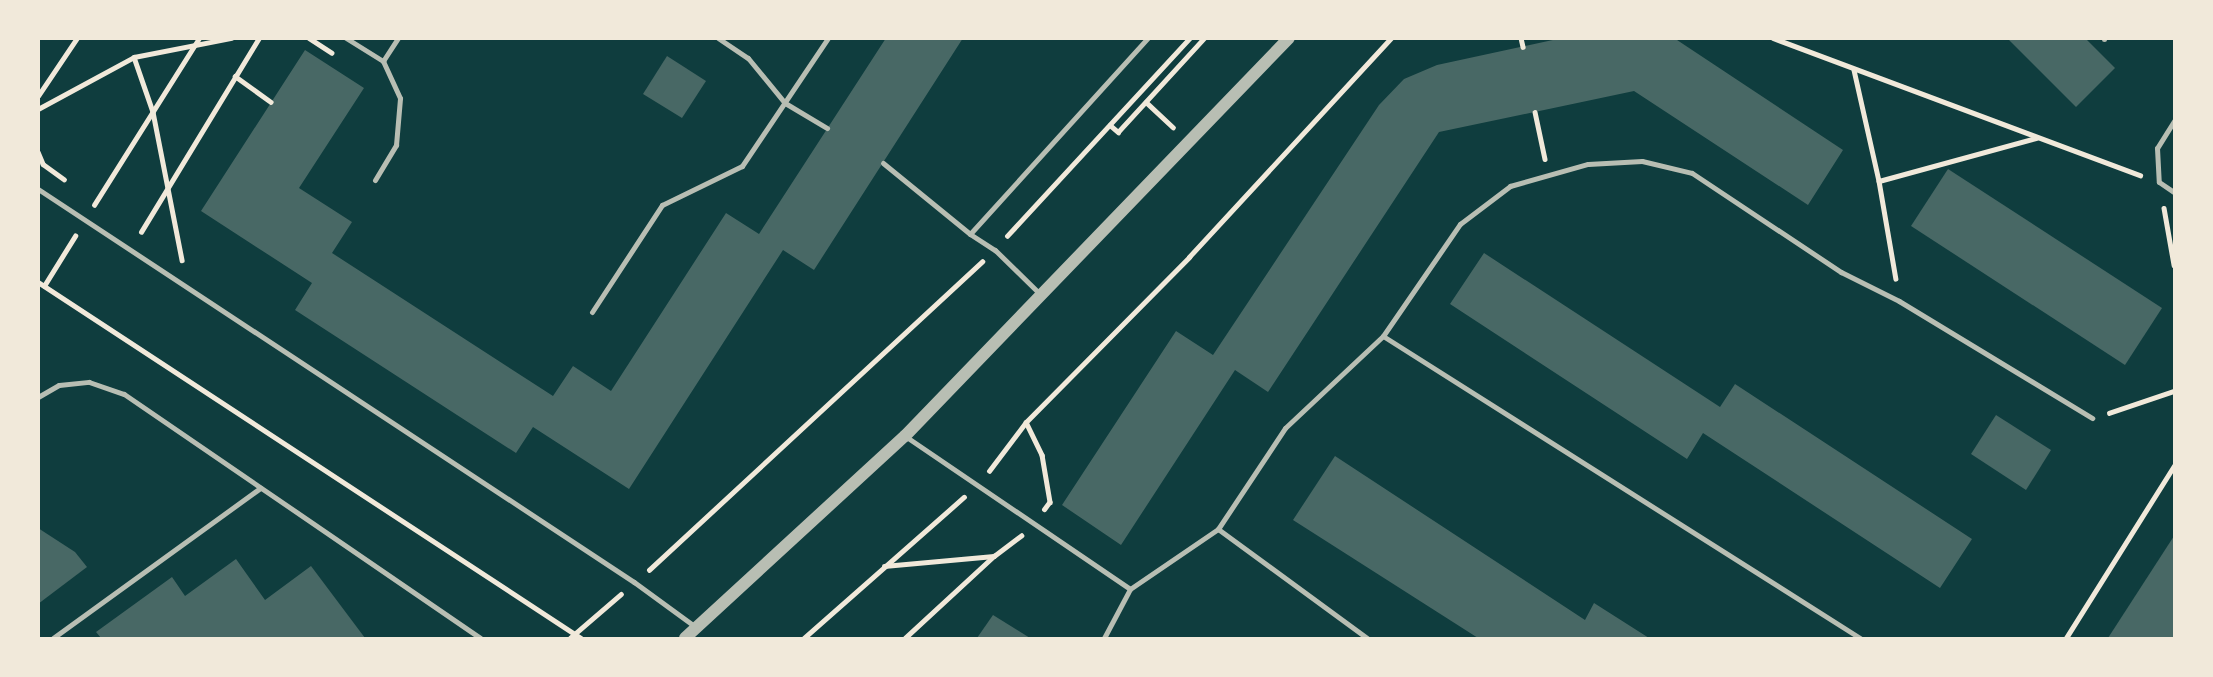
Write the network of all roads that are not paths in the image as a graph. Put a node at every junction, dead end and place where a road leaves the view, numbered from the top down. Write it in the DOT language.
graph roads {
  1 [pos="346,38"];
  2 [pos="398,38"];
  3 [pos="718,38"];
  4 [pos="828,38"];
  5 [pos="1147,38"];
  6 [pos="1289,38"];
  7 [pos="383,61"];
  8 [pos="785,103"];
  9 [pos="2175,121"];
  10 [pos="827,128"];
  11 [pos="883,163"];
  12 [pos="374,180"];
  13 [pos="38,190"];
  14 [pos="2175,192"];
  15 [pos="970,234"];
  16 [pos="1043,297"];
  17 [pos="592,312"];
  18 [pos="1383,336"];
  19 [pos="38,397"];
  20 [pos="2092,418"];
  21 [pos="905,436"];
  22 [pos="260,488"];
  23 [pos="1218,529"];
  24 [pos="1130,589"];
  25 [pos="697,628"];
  26 [pos="53,639"];
  27 [pos="480,639"];
  28 [pos="685,639"];
  29 [pos="1104,639"];
  30 [pos="1367,639"];
  31 [pos="1860,639"];
  1 -- 7 [label="lane"];
  2 -- 7 [label="lane"];
  3 -- 8 [label="lane"];
  4 -- 8 [label="lane"];
  5 -- 15 [label="lane"];
  6 -- 16 [label="street"];
  7 -- 12 [label="lane"];
  8 -- 10 [label="lane"];
  8 -- 17 [label="lane"];
  9 -- 14 [label="lane"];
  11 -- 15 [label="lane"];
  13 -- 25 [label="lane"];
  15 -- 16 [label="lane"];
  16 -- 21 [label="street"];
  18 -- 20 [label="lane"];
  18 -- 23 [label="lane"];
  18 -- 31 [label="lane"];
  19 -- 22 [label="lane"];
  21 -- 24 [label="lane"];
  21 -- 25 [label="street"];
  22 -- 26 [label="lane"];
  22 -- 27 [label="lane"];
  23 -- 24 [label="lane"];
  23 -- 30 [label="lane"];
  24 -- 29 [label="lane"];
  25 -- 28 [label="street"];
}
